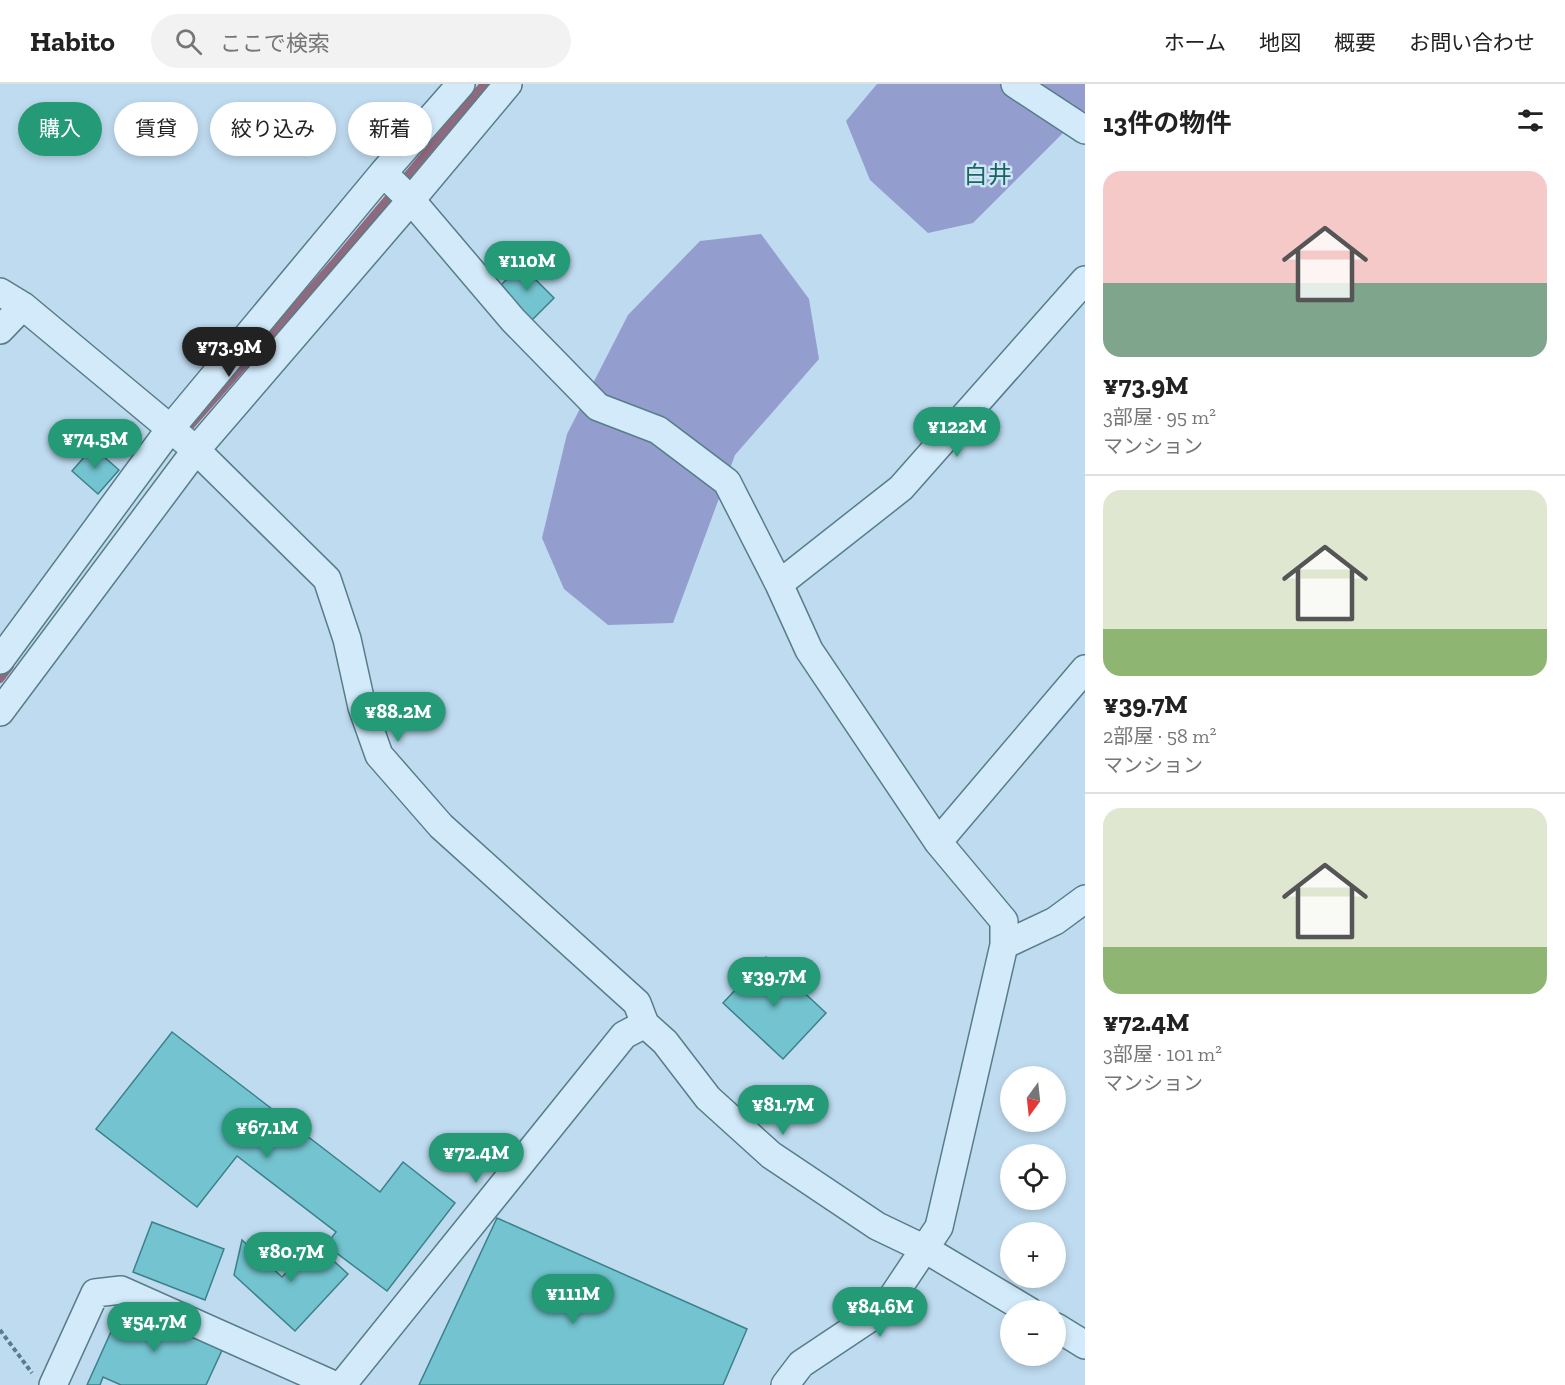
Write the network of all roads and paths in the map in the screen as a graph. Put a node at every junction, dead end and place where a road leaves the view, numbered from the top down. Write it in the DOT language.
graph roads {
  1 [pos="461,84"];
  2 [pos="508,84"];
  3 [pos="1015,84"];
  4 [pos="1085,130"];
  5 [pos="397,187"];
  6 [pos="1085,280"];
  7 [pos="11,299"];
  8 [pos="0,330"];
  9 [pos="182,439"];
  10 [pos="779,584"];
  11 [pos="0,660"];
  12 [pos="1085,669"];
  13 [pos="0,712"];
  14 [pos="938,842"];
  15 [pos="1085,899"];
  16 [pos="1004,945"];
  17 [pos="645,1024"];
  18 [pos="925,1249"];
  19 [pos="1011,1300"];
  20 [pos="0,1330"];
  21 [pos="1066,1333"];
  22 [pos="1085,1345"];
  23 [pos="43,1380"];
  24 [pos="334,1385"];
  25 [pos="342,1385"];
  26 [pos="785,1385"];
  1 -- 5 [label="street"];
  2 -- 5 [label="street"];
  3 -- 4 [label="street"];
  5 -- 9 [label="street"];
  5 -- 9 [label="street"];
  5 -- 10 [label="street"];
  6 -- 10 [label="street"];
  7 -- 8 [label="street"];
  7 -- 9 [label="street"];
  9 -- 11 [label="street"];
  9 -- 13 [label="street"];
  9 -- 17 [label="street"];
  10 -- 14 [label="street"];
  12 -- 14 [label="street"];
  14 -- 16 [label="street"];
  15 -- 16 [label="street"];
  16 -- 18 [label="street"];
  17 -- 18 [label="street"];
  17 -- 25 [label="street"];
  18 -- 19 [label="street"];
  18 -- 26 [label="street"];
  20 -- 23 [label="path"];
  21 -- 22 [label="street"];
  23 -- 24 [label="street"];
}
